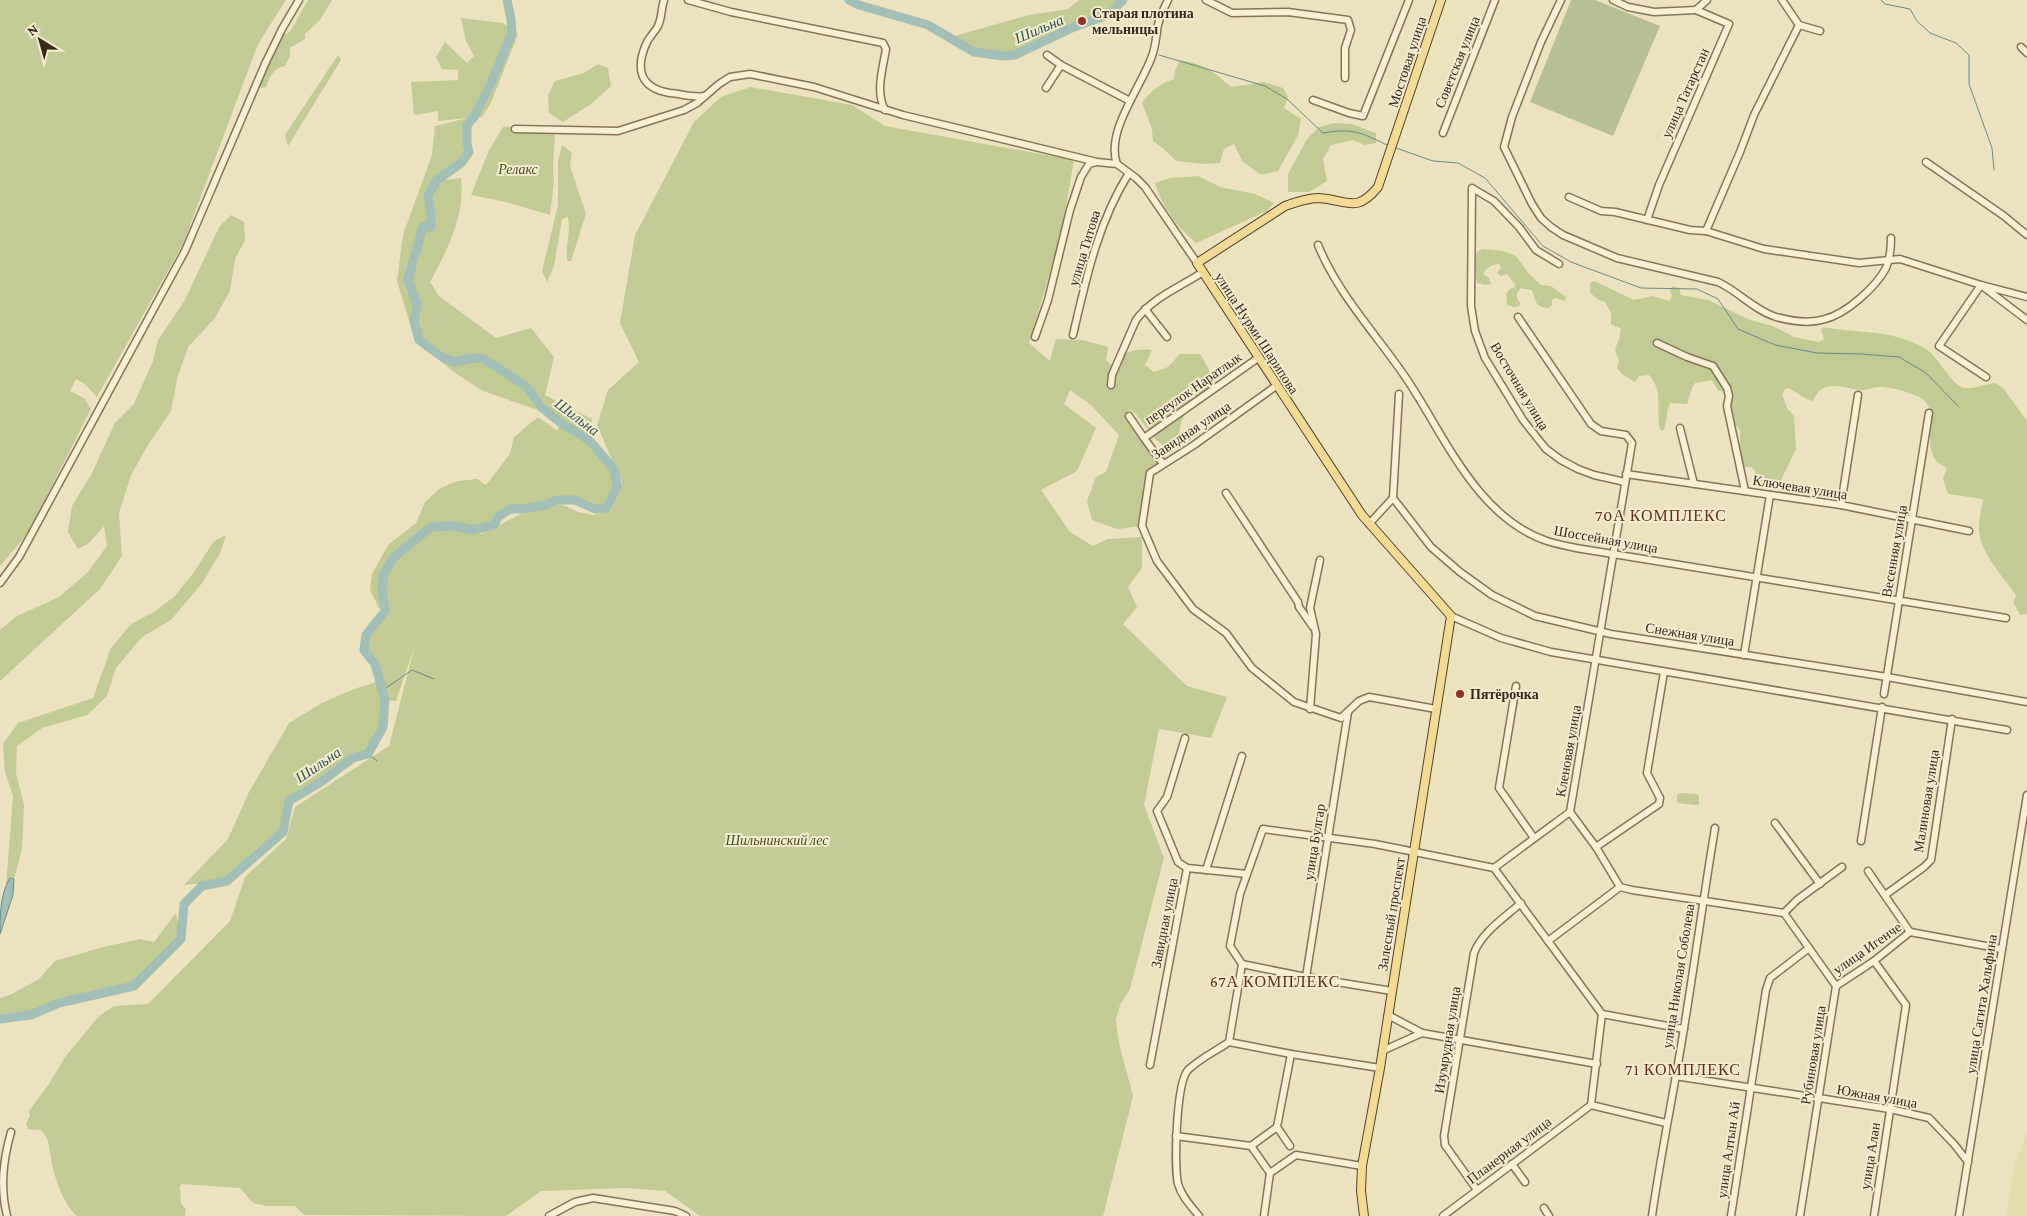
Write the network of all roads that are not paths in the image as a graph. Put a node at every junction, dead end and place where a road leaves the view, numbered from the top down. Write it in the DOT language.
graph roads {
  1 [pos="299,0"];
  2 [pos="664,0"];
  3 [pos="688,0"];
  4 [pos="1168,0"];
  5 [pos="1206,0"];
  6 [pos="1409,0"];
  7 [pos="1441,0"];
  8 [pos="1495,0"];
  9 [pos="1561,0"];
  10 [pos="1613,0"];
  11 [pos="1631,0"];
  12 [pos="1707,0"];
  13 [pos="1782,0"];
  14 [pos="1628,8"];
  15 [pos="1696,10"];
  16 [pos="1799,25"];
  17 [pos="1820,31"];
  18 [pos="2021,47"];
  19 [pos="2027,52"];
  20 [pos="1047,55"];
  21 [pos="1062,65"];
  22 [pos="1345,78"];
  23 [pos="1046,88"];
  24 [pos="705,96"];
  25 [pos="1313,100"];
  26 [pos="1130,101"];
  27 [pos="885,110"];
  28 [pos="515,129"];
  29 [pos="1443,133"];
  30 [pos="1097,162"];
  31 [pos="1926,162"];
  32 [pos="1117,164"];
  33 [pos="1129,173"];
  34 [pos="1569,197"];
  35 [pos="1647,220"];
  36 [pos="1706,231"];
  37 [pos="2027,235"];
  38 [pos="1891,238"];
  39 [pos="1318,245"];
  40 [pos="1889,260"];
  41 [pos="1197,263"];
  42 [pos="1558,264"];
  43 [pos="1203,272"];
  44 [pos="1981,286"];
  45 [pos="2027,297"];
  46 [pos="1145,309"];
  47 [pos="1518,317"];
  48 [pos="2027,320"];
  49 [pos="1073,335"];
  50 [pos="1035,337"];
  51 [pos="1167,337"];
  52 [pos="1657,343"];
  53 [pos="1258,358"];
  54 [pos="1986,377"];
  55 [pos="1111,386"];
  56 [pos="1276,386"];
  57 [pos="1399,394"];
  58 [pos="1858,395"];
  59 [pos="1929,413"];
  60 [pos="1129,416"];
  61 [pos="1680,428"];
  62 [pos="1144,438"];
  63 [pos="1163,464"];
  64 [pos="1627,472"];
  65 [pos="1626,482"];
  66 [pos="1694,484"];
  67 [pos="1745,491"];
  68 [pos="1226,493"];
  69 [pos="1770,495"];
  70 [pos="1393,498"];
  71 [pos="1841,505"];
  72 [pos="1913,519"];
  73 [pos="1369,524"];
  74 [pos="1968,531"];
  75 [pos="1614,554"];
  76 [pos="1320,560"];
  77 [pos="1758,577"];
  78 [pos="0,583"];
  79 [pos="1898,600"];
  80 [pos="1298,602"];
  81 [pos="1310,608"];
  82 [pos="1451,616"];
  83 [pos="2006,618"];
  84 [pos="1314,628"];
  85 [pos="1601,632"];
  86 [pos="1744,655"];
  87 [pos="1596,661"];
  88 [pos="1664,672"];
  89 [pos="1887,677"];
  90 [pos="1516,686"];
  91 [pos="1884,694"];
  92 [pos="2027,702"];
  93 [pos="1882,707"];
  94 [pos="1310,708"];
  95 [pos="1436,709"];
  96 [pos="1348,712"];
  97 [pos="1952,719"];
  98 [pos="2007,730"];
  99 [pos="1185,738"];
  100 [pos="1242,756"];
  101 [pos="2027,795"];
  102 [pos="1570,812"];
  103 [pos="1774,823"];
  104 [pos="1716,828"];
  105 [pos="1327,838"];
  106 [pos="1534,838"];
  107 [pos="1860,841"];
  108 [pos="1596,847"];
  109 [pos="1413,852"];
  110 [pos="1842,867"];
  111 [pos="1187,868"];
  112 [pos="1494,868"];
  113 [pos="1206,870"];
  114 [pos="1868,871"];
  115 [pos="1247,874"];
  116 [pos="1820,884"];
  117 [pos="1620,887"];
  118 [pos="1886,895"];
  119 [pos="1703,900"];
  120 [pos="1521,903"];
  121 [pos="1784,913"];
  122 [pos="1910,932"];
  123 [pos="1548,941"];
  124 [pos="1809,948"];
  125 [pos="2002,949"];
  126 [pos="1874,961"];
  127 [pos="1242,964"];
  128 [pos="1306,977"];
  129 [pos="1836,986"];
  130 [pos="1392,991"];
  131 [pos="1602,1014"];
  132 [pos="1388,1015"];
  133 [pos="1684,1028"];
  134 [pos="1422,1032"];
  135 [pos="1460,1039"];
  136 [pos="1229,1042"];
  137 [pos="1382,1051"];
  138 [pos="1291,1054"];
  139 [pos="1597,1064"];
  140 [pos="1150,1065"];
  141 [pos="1380,1068"];
  142 [pos="1675,1076"];
  143 [pos="1749,1088"];
  144 [pos="1819,1099"];
  145 [pos="1591,1105"];
  146 [pos="1890,1109"];
  147 [pos="1666,1123"];
  148 [pos="1277,1127"];
  149 [pos="11,1132"];
  150 [pos="1176,1136"];
  151 [pos="1251,1146"];
  152 [pos="1290,1146"];
  153 [pos="1968,1162"];
  154 [pos="1512,1164"];
  155 [pos="1362,1166"];
  156 [pos="1270,1173"];
  157 [pos="1525,1182"];
  158 [pos="1477,1190"];
  159 [pos="1544,1208"];
  160 [pos="7,1216"];
  161 [pos="549,1216"];
  162 [pos="686,1216"];
  163 [pos="1199,1216"];
  164 [pos="1264,1216"];
  165 [pos="1364,1216"];
  166 [pos="1443,1216"];
  167 [pos="1549,1216"];
  168 [pos="1652,1216"];
  169 [pos="1731,1216"];
  170 [pos="1800,1216"];
  171 [pos="1874,1216"];
  172 [pos="1959,1216"];
  1 -- 78 [label="street"];
  2 -- 24 [label="street"];
  3 -- 27 [label="street"];
  4 -- 26 [label="street"];
  5 -- 22 [label="street"];
  6 -- 25 [label="street, Мостовая улица"];
  7 -- 41 [label="main road, Мостовая улица"];
  8 -- 29 [label="street, Советская улица"];
  9 -- 40 [label="street"];
  10 -- 14 [label="street"];
  11 -- 14 [label="street"];
  12 -- 15 [label="street"];
  13 -- 16 [label="street"];
  14 -- 15 [label="street"];
  15 -- 35 [label="street, улица Татарстан"];
  16 -- 17 [label="street"];
  16 -- 36 [label="street"];
  18 -- 19 [label="street"];
  20 -- 21 [label="street"];
  21 -- 23 [label="street"];
  21 -- 26 [label="street"];
  24 -- 27 [label="street"];
  24 -- 28 [label="street"];
  26 -- 32 [label="street"];
  27 -- 30 [label="street"];
  30 -- 32 [label="street"];
  30 -- 50 [label="street"];
  31 -- 37 [label="street"];
  32 -- 33 [label="street, улица Нурми Шарипова"];
  33 -- 41 [label="street, улица Нурми Шарипова"];
  33 -- 49 [label="street, улица Титова"];
  34 -- 35 [label="street"];
  35 -- 36 [label="street"];
  36 -- 40 [label="street"];
  38 -- 40 [label="street"];
  39 -- 75 [label="street, Шоссейная улица"];
  40 -- 44 [label="street"];
  41 -- 43 [label="main road, улица Нурми Шарипова"];
  42 -- 65 [label="street, Восточная улица"];
  43 -- 46 [label="street"];
  43 -- 53 [label="main road, улица Нурми Шарипова"];
  44 -- 45 [label="street"];
  44 -- 48 [label="street"];
  44 -- 54 [label="street"];
  46 -- 51 [label="street"];
  46 -- 55 [label="street"];
  47 -- 64 [label="street"];
  52 -- 67 [label="street"];
  53 -- 56 [label="main road, улица Нурми Шарипова"];
  53 -- 62 [label="street, переулок Наратлык"];
  56 -- 63 [label="street, Завидная улица"];
  56 -- 73 [label="main road, улица Нурми Шарипова"];
  57 -- 70 [label="street"];
  58 -- 71 [label="street"];
  59 -- 72 [label="street, Весенняя улица"];
  60 -- 62 [label="street"];
  61 -- 66 [label="street"];
  62 -- 63 [label="street, переулок Наратлык"];
  63 -- 94 [label="street, Завидная улица"];
  64 -- 65 [label="street, Кленовая улица"];
  64 -- 66 [label="street, Ключевая улица"];
  65 -- 75 [label="street, Кленовая улица"];
  66 -- 67 [label="street, Ключевая улица"];
  67 -- 69 [label="street, Ключевая улица"];
  68 -- 80 [label="street"];
  69 -- 71 [label="street, Ключевая улица"];
  69 -- 77 [label="street"];
  70 -- 73 [label="street"];
  70 -- 85 [label="street, Снежная улица"];
  71 -- 72 [label="street, Ключевая улица"];
  72 -- 74 [label="street, Ключевая улица"];
  72 -- 79 [label="street, Весенняя улица"];
  73 -- 82 [label="main road, улица Нурми Шарипова"];
  75 -- 77 [label="street, Шоссейная улица"];
  75 -- 85 [label="street, Кленовая улица"];
  76 -- 81 [label="street"];
  77 -- 79 [label="street, Шоссейная улица"];
  77 -- 86 [label="street"];
  79 -- 83 [label="street, Шоссейная улица"];
  79 -- 89 [label="street, Весенняя улица"];
  80 -- 81 [label="street"];
  80 -- 84 [label="street"];
  81 -- 84 [label="street"];
  82 -- 87 [label="street"];
  82 -- 95 [label="main road, Залесный проспект"];
  84 -- 94 [label="street"];
  85 -- 86 [label="street, Снежная улица"];
  85 -- 87 [label="street, Кленовая улица"];
  86 -- 89 [label="street, Снежная улица"];
  87 -- 88 [label="street"];
  87 -- 102 [label="street, Кленовая улица"];
  88 -- 93 [label="street"];
  88 -- 108 [label="street"];
  89 -- 91 [label="street, Весенняя улица"];
  89 -- 92 [label="street, Снежная улица"];
  90 -- 106 [label="street"];
  93 -- 97 [label="street"];
  93 -- 107 [label="street"];
  94 -- 96 [label="street, Завидная улица"];
  95 -- 96 [label="street"];
  95 -- 109 [label="main road, Залесный проспект"];
  96 -- 105 [label="street, улица Булгар"];
  97 -- 98 [label="street"];
  97 -- 118 [label="street, Малиновая улица"];
  99 -- 111 [label="street, Завидная улица"];
  100 -- 113 [label="street"];
  101 -- 125 [label="street, улица Сагита Хальфина"];
  102 -- 106 [label="street, Кленовая улица"];
  102 -- 108 [label="street"];
  103 -- 116 [label="street"];
  104 -- 119 [label="street, улица Николая Соболева"];
  105 -- 109 [label="street"];
  105 -- 115 [label="street"];
  105 -- 128 [label="street, улица Булгар"];
  106 -- 112 [label="street, Кленовая улица"];
  108 -- 117 [label="street"];
  109 -- 112 [label="street"];
  109 -- 130 [label="main road, Залесный проспект"];
  110 -- 116 [label="street"];
  111 -- 113 [label="street"];
  111 -- 140 [label="street, Завидная улица"];
  112 -- 120 [label="street"];
  113 -- 115 [label="street"];
  114 -- 118 [label="street"];
  115 -- 127 [label="street"];
  116 -- 121 [label="street"];
  117 -- 119 [label="street"];
  117 -- 123 [label="street"];
  118 -- 122 [label="street"];
  119 -- 121 [label="street"];
  119 -- 133 [label="street, улица Николая Соболева"];
  120 -- 123 [label="street"];
  120 -- 135 [label="street, Изумрудная улица"];
  121 -- 124 [label="street"];
  122 -- 125 [label="street, улица Игенче"];
  122 -- 126 [label="street, улица Игенче"];
  123 -- 131 [label="street"];
  124 -- 129 [label="street"];
  124 -- 143 [label="street, улица Алтын Ай"];
  125 -- 153 [label="street, улица Сагита Хальфина"];
  126 -- 129 [label="street, улица Игенче"];
  126 -- 146 [label="street, улица Алан"];
  127 -- 128 [label="street"];
  127 -- 136 [label="street"];
  128 -- 130 [label="street"];
  129 -- 144 [label="street, Рубиновая улица"];
  130 -- 132 [label="main road, Залесный проспект"];
  131 -- 133 [label="street"];
  131 -- 139 [label="street"];
  132 -- 134 [label="street"];
  132 -- 137 [label="main road, Залесный проспект"];
  133 -- 142 [label="street, улица Николая Соболева"];
  134 -- 135 [label="street"];
  134 -- 137 [label="street"];
  135 -- 139 [label="street"];
  135 -- 158 [label="street, Изумрудная улица"];
  136 -- 138 [label="street"];
  136 -- 150 [label="street"];
  137 -- 141 [label="main road, Залесный проспект"];
  138 -- 141 [label="street"];
  138 -- 148 [label="street"];
  139 -- 145 [label="street"];
  141 -- 155 [label="main road, Залесный проспект"];
  142 -- 143 [label="street, Южная улица"];
  142 -- 147 [label="street, улица Николая Соболева"];
  143 -- 144 [label="street, Южная улица"];
  143 -- 169 [label="street, улица Алтын Ай"];
  144 -- 146 [label="street, Южная улица"];
  144 -- 170 [label="street, Рубиновая улица"];
  145 -- 147 [label="street"];
  145 -- 154 [label="street, Планерная улица"];
  146 -- 153 [label="street, Южная улица"];
  146 -- 171 [label="street, улица Алан"];
  147 -- 168 [label="street, улица Николая Соболева"];
  148 -- 151 [label="street"];
  148 -- 152 [label="street"];
  149 -- 160 [label="street"];
  150 -- 151 [label="street"];
  150 -- 163 [label="street"];
  151 -- 156 [label="street"];
  153 -- 172 [label="street, улица Сагита Хальфина"];
  154 -- 157 [label="street"];
  154 -- 158 [label="street, Планерная улица"];
  155 -- 156 [label="street"];
  155 -- 165 [label="main road, Залесный проспект"];
  156 -- 164 [label="street"];
  158 -- 166 [label="street, Планерная улица"];
  159 -- 167 [label="street"];
  161 -- 162 [label="street"];
}
